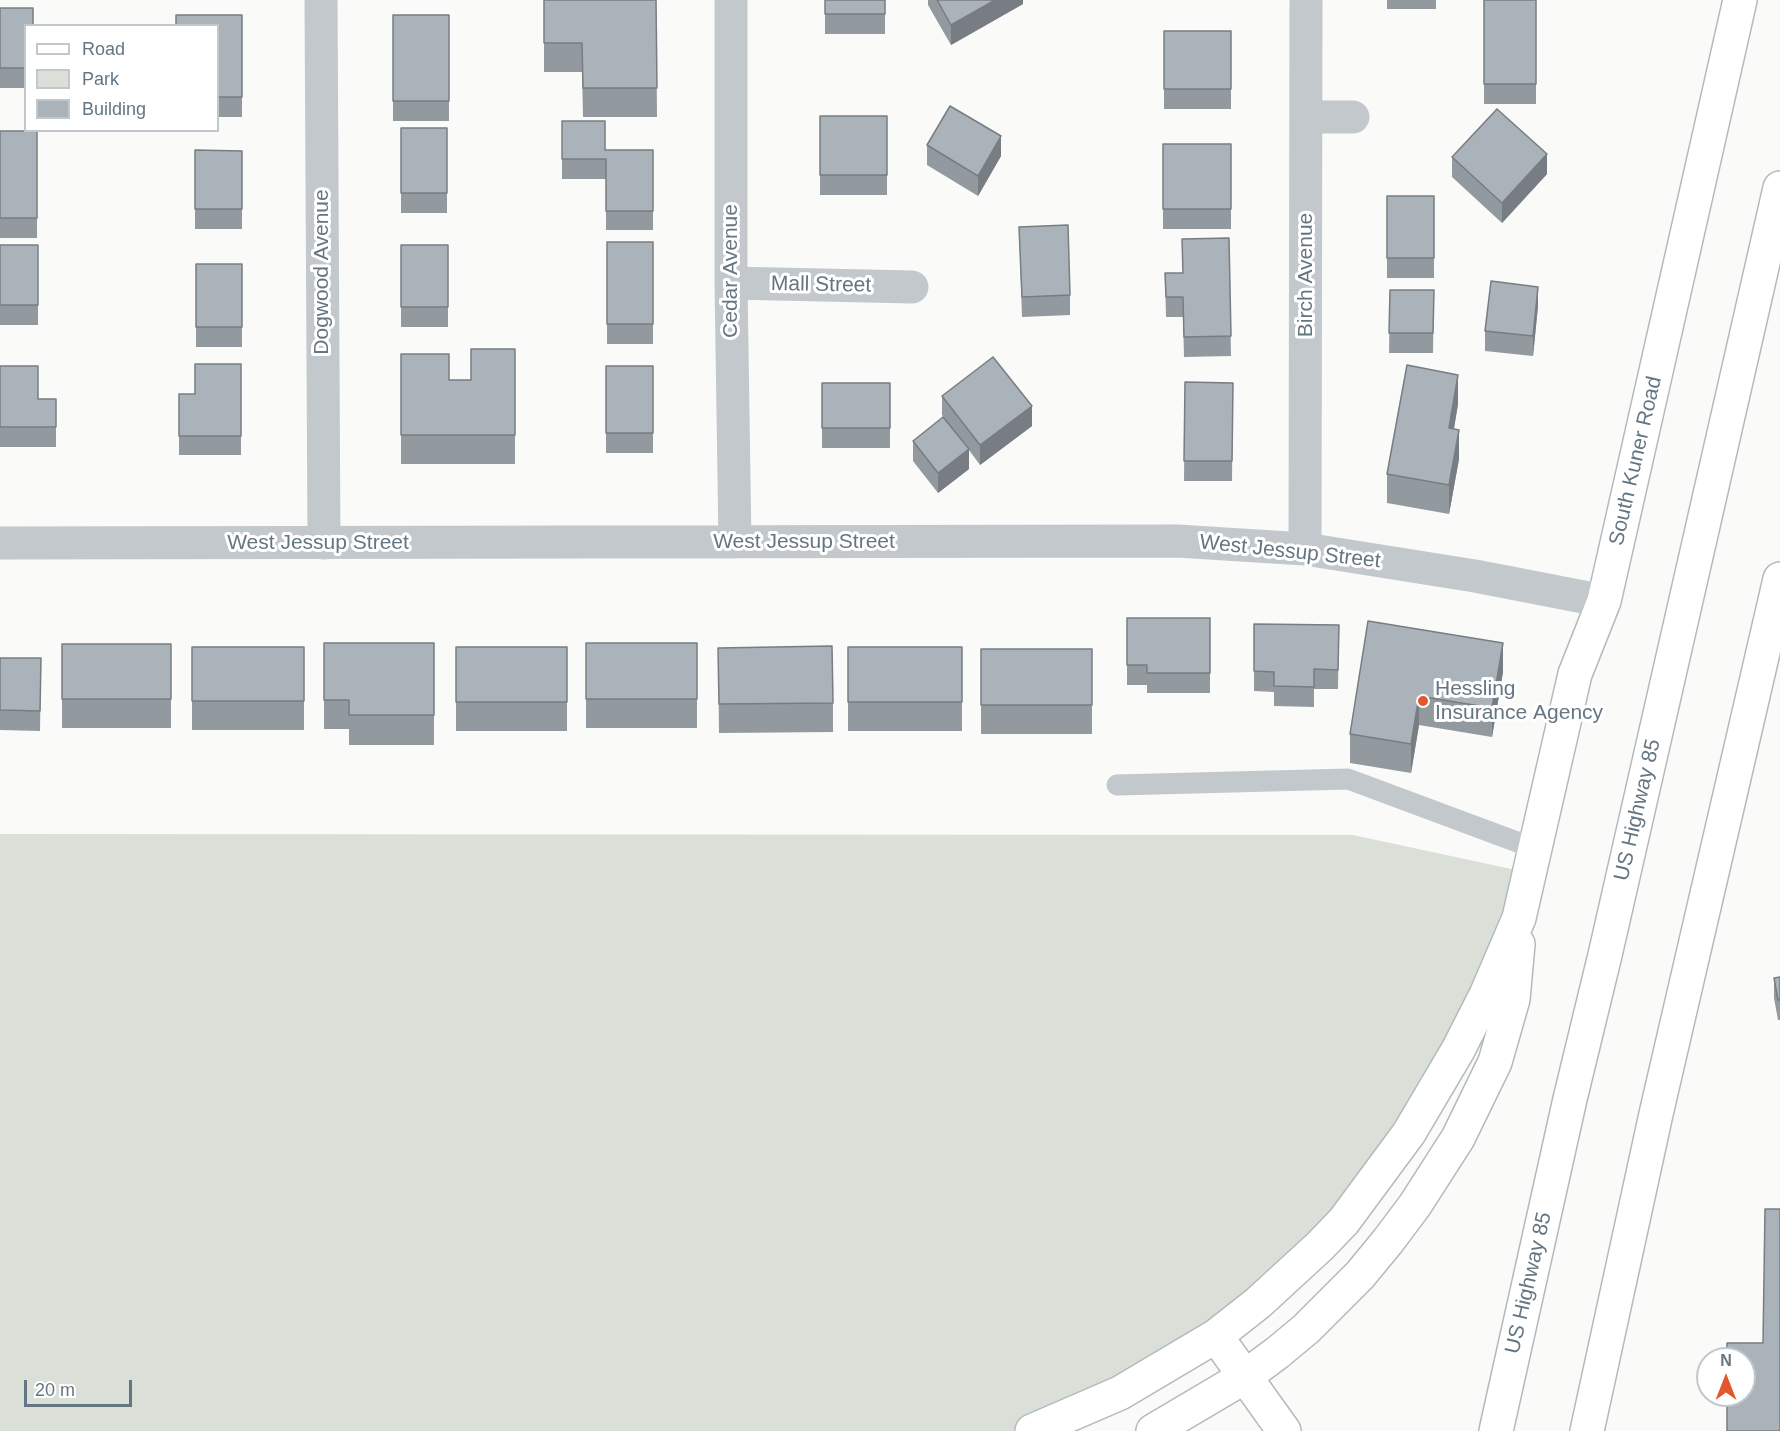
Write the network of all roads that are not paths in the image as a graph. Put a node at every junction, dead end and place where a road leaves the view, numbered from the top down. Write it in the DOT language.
graph roads {
  1 [pos="321,0"];
  2 [pos="731,0"];
  3 [pos="1306,0"];
  4 [pos="1740,0"];
  5 [pos="1306,117"];
  6 [pos="1353,117"];
  7 [pos="1780,188"];
  8 [pos="731,283"];
  9 [pos="912,287"];
  10 [pos="735,542"];
  11 [pos="0,543"];
  12 [pos="324,543"];
  13 [pos="1305,549"];
  14 [pos="1780,579"];
  15 [pos="1604,601"];
  16 [pos="1117,785"];
  17 [pos="1536,849"];
  18 [pos="1519,918"];
  19 [pos="1216,1336"];
  20 [pos="1246,1377"];
  21 [pos="1032,1431"];
  22 [pos="1153,1431"];
  23 [pos="1284,1431"];
  24 [pos="1496,1431"];
  25 [pos="1587,1431"];
  1 -- 12 [label="street, Dogwood Avenue"];
  2 -- 8 [label="street, Cedar Avenue"];
  3 -- 5 [label="street, Birch Avenue"];
  4 -- 15 [label="main road, South Kuner Road"];
  5 -- 6 [label="street"];
  5 -- 13 [label="street, Birch Avenue"];
  7 -- 24 [label="main road, US Highway 85"];
  8 -- 9 [label="street, Mall Street"];
  8 -- 10 [label="street, Cedar Avenue"];
  10 -- 12 [label="street, West Jessup Street"];
  10 -- 13 [label="street, West Jessup Street"];
  11 -- 12 [label="street, West Jessup Street"];
  13 -- 15 [label="street, West Jessup Street"];
  14 -- 25 [label="main road"];
  15 -- 17 [label="main road, South Kuner Road"];
  16 -- 17 [label="lane"];
  17 -- 18 [label="main road, South Kuner Road"];
  18 -- 19 [label="main road"];
  18 -- 20 [label="main road"];
  19 -- 20 [label="main road"];
  19 -- 21 [label="main road"];
  20 -- 22 [label="main road"];
  20 -- 23 [label="main road"];
}
